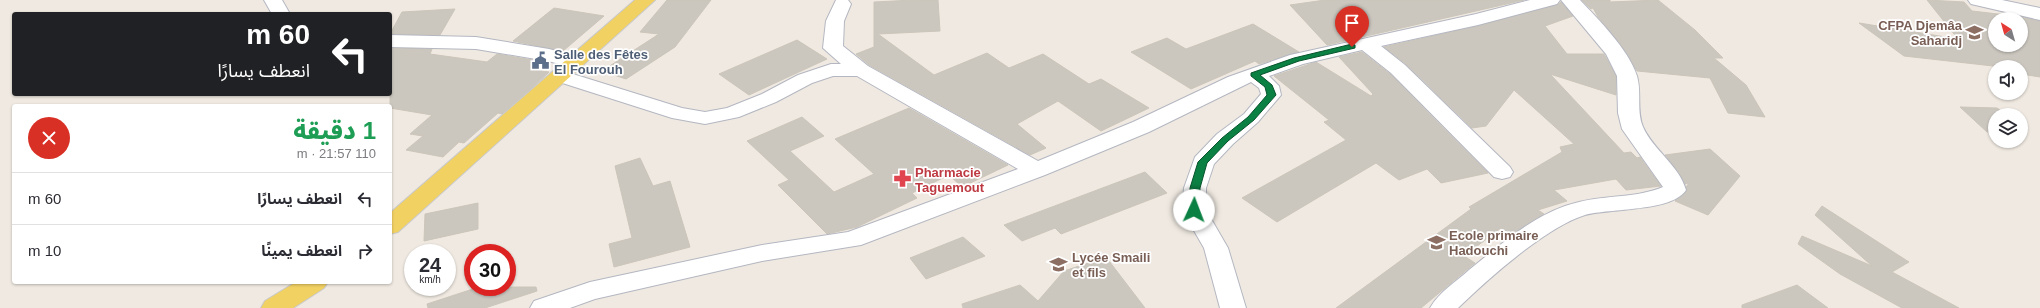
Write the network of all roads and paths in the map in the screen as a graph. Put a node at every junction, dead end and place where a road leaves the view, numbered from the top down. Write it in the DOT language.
graph roads {
  1 [pos="273,0"];
  2 [pos="646,0"];
  3 [pos="1551,0"];
  4 [pos="1570,0"];
  5 [pos="1977,0"];
  6 [pos="842,4"];
  7 [pos="280,12"];
  8 [pos="2040,14"];
  9 [pos="392,41"];
  10 [pos="1366,44"];
  11 [pos="575,62"];
  12 [pos="861,70"];
  13 [pos="1254,74"];
  14 [pos="560,76"];
  15 [pos="1037,170"];
  16 [pos="1502,172"];
  17 [pos="392,224"];
  18 [pos="312,284"];
  19 [pos="274,308"];
  20 [pos="543,308"];
  21 [pos="1233,308"];
  22 [pos="1443,308"];
  1 -- 7 [label="street"];
  2 -- 11 [label="main road"];
  3 -- 10 [label="street"];
  4 -- 22 [label="street"];
  5 -- 8 [label="street"];
  6 -- 12 [label="street"];
  9 -- 11 [label="street"];
  10 -- 13 [label="street"];
  10 -- 16 [label="street"];
  11 -- 14 [label="main road"];
  12 -- 14 [label="street"];
  12 -- 15 [label="street"];
  13 -- 15 [label="street"];
  13 -- 21 [label="street"];
  14 -- 17 [label="main road"];
  15 -- 20 [label="street"];
  18 -- 19 [label="main road"];
}
